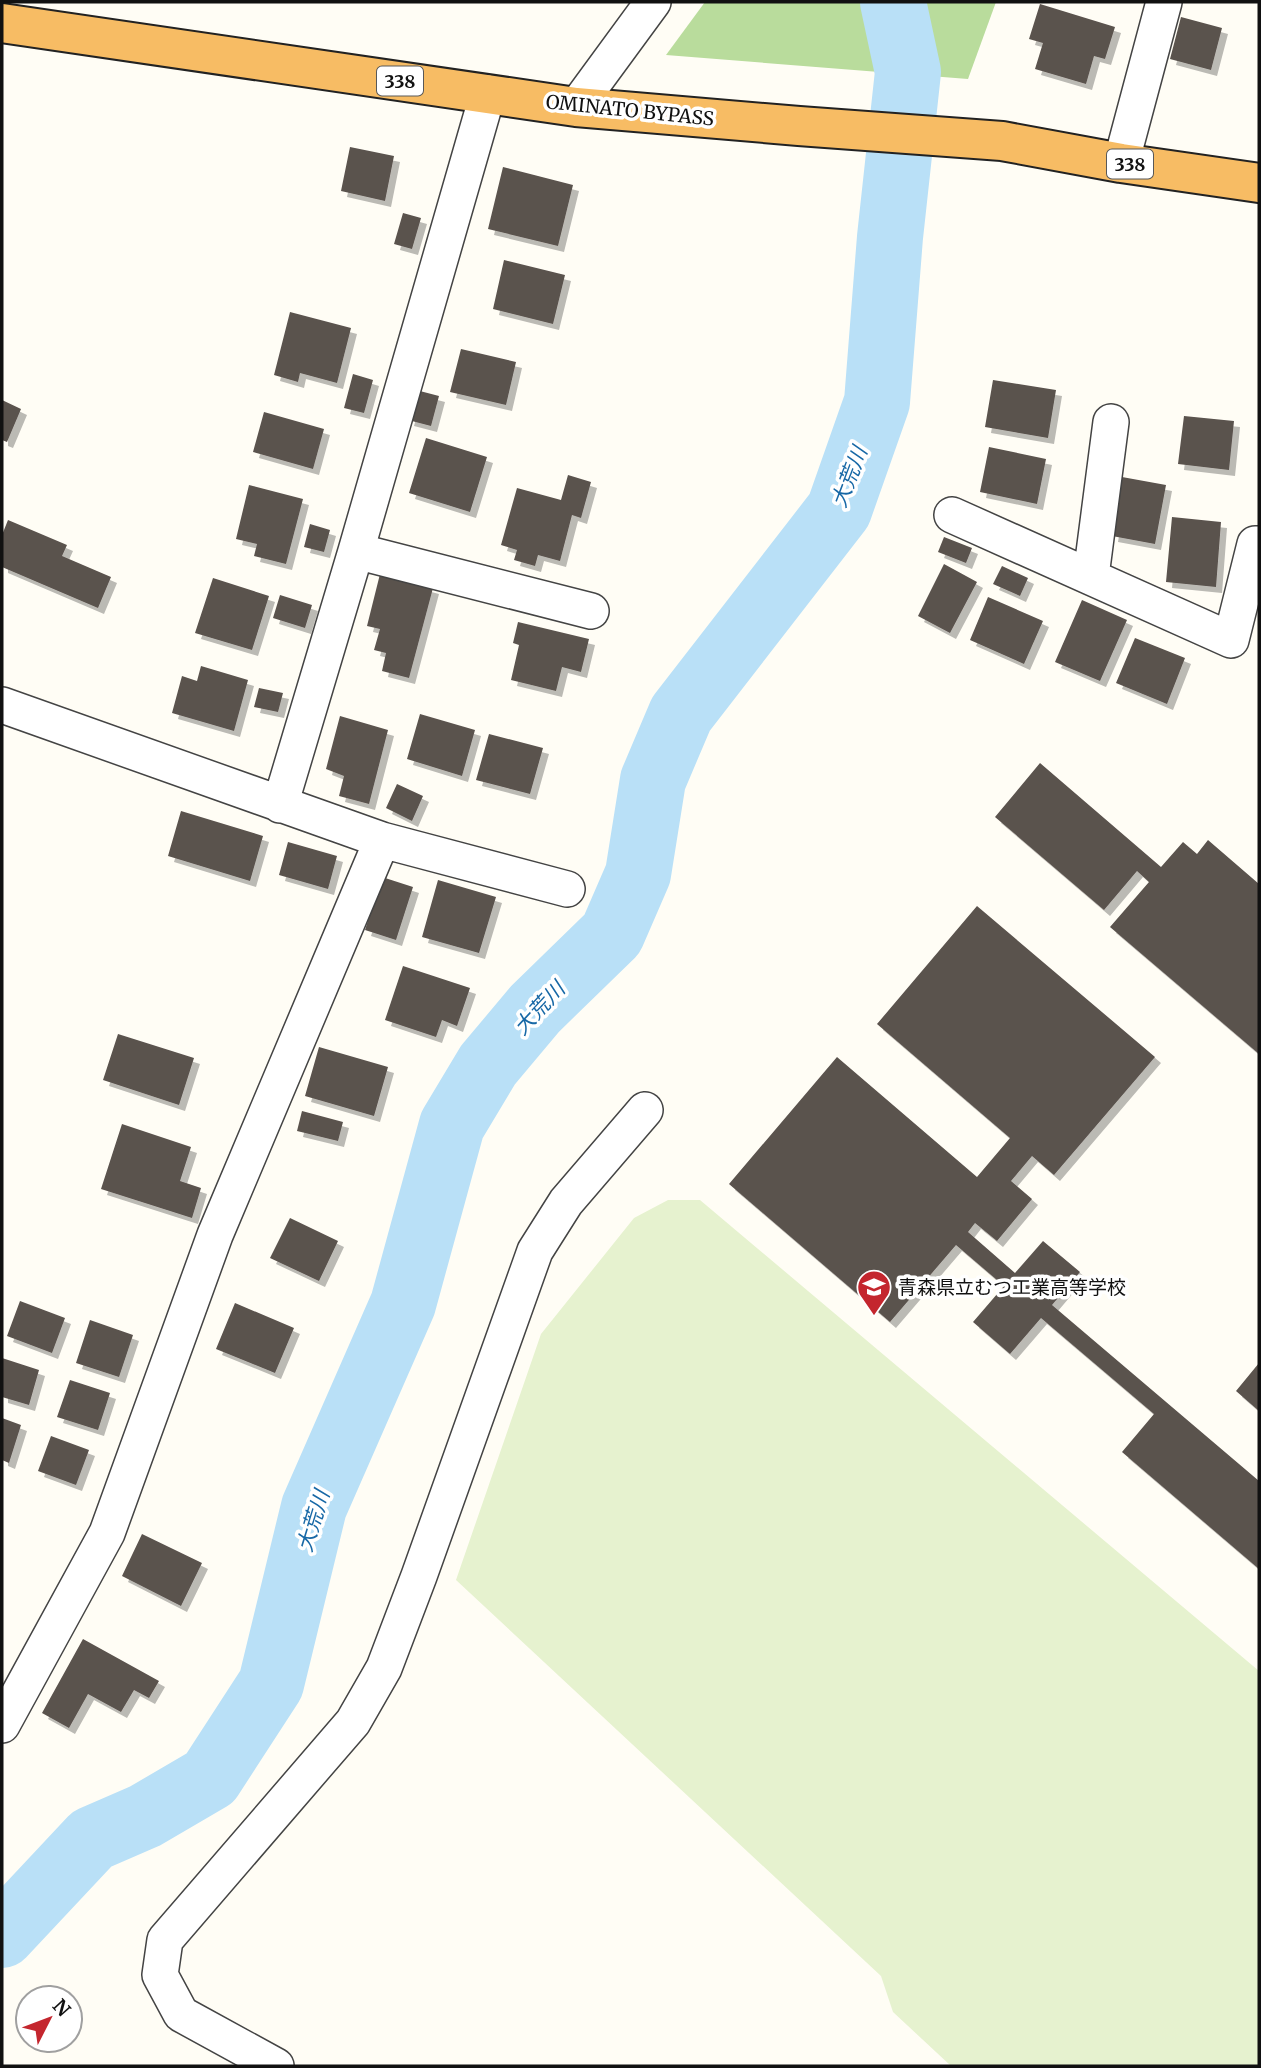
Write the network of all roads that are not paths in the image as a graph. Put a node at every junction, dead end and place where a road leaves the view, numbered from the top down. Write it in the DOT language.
graph roads {
  1 [pos="653,2"];
  2 [pos="1164,2"];
  3 [pos="2,23"];
  4 [pos="488,93"];
  5 [pos="576,107"];
  6 [pos="1121,163"];
  7 [pos="1259,183"];
  8 [pos="1111,422"];
  9 [pos="952,515"];
  10 [pos="1259,544"];
  11 [pos="356,551"];
  12 [pos="1091,576"];
  13 [pos="591,611"];
  14 [pos="2,705"];
  15 [pos="280,805"];
  16 [pos="382,841"];
  17 [pos="567,889"];
  18 [pos="645,1110"];
  19 [pos="2,1725"];
  20 [pos="221,2053"];
  21 [pos="276,2066"];
  1 -- 5 [label="street"];
  2 -- 6 [label="street"];
  3 -- 4 [label="highway, OMINATO BYPASS / 338"];
  4 -- 5 [label="highway, OMINATO BYPASS / 338"];
  4 -- 11 [label="street"];
  5 -- 6 [label="highway, OMINATO BYPASS / 338"];
  6 -- 7 [label="highway, OMINATO BYPASS / 338"];
  8 -- 12 [label="street"];
  9 -- 12 [label="street"];
  10 -- 12 [label="street"];
  11 -- 13 [label="street"];
  11 -- 15 [label="street"];
  14 -- 15 [label="street"];
  15 -- 16 [label="street"];
  16 -- 17 [label="street"];
  16 -- 19 [label="street"];
  18 -- 20 [label="street"];
  20 -- 21 [label="street"];
}
